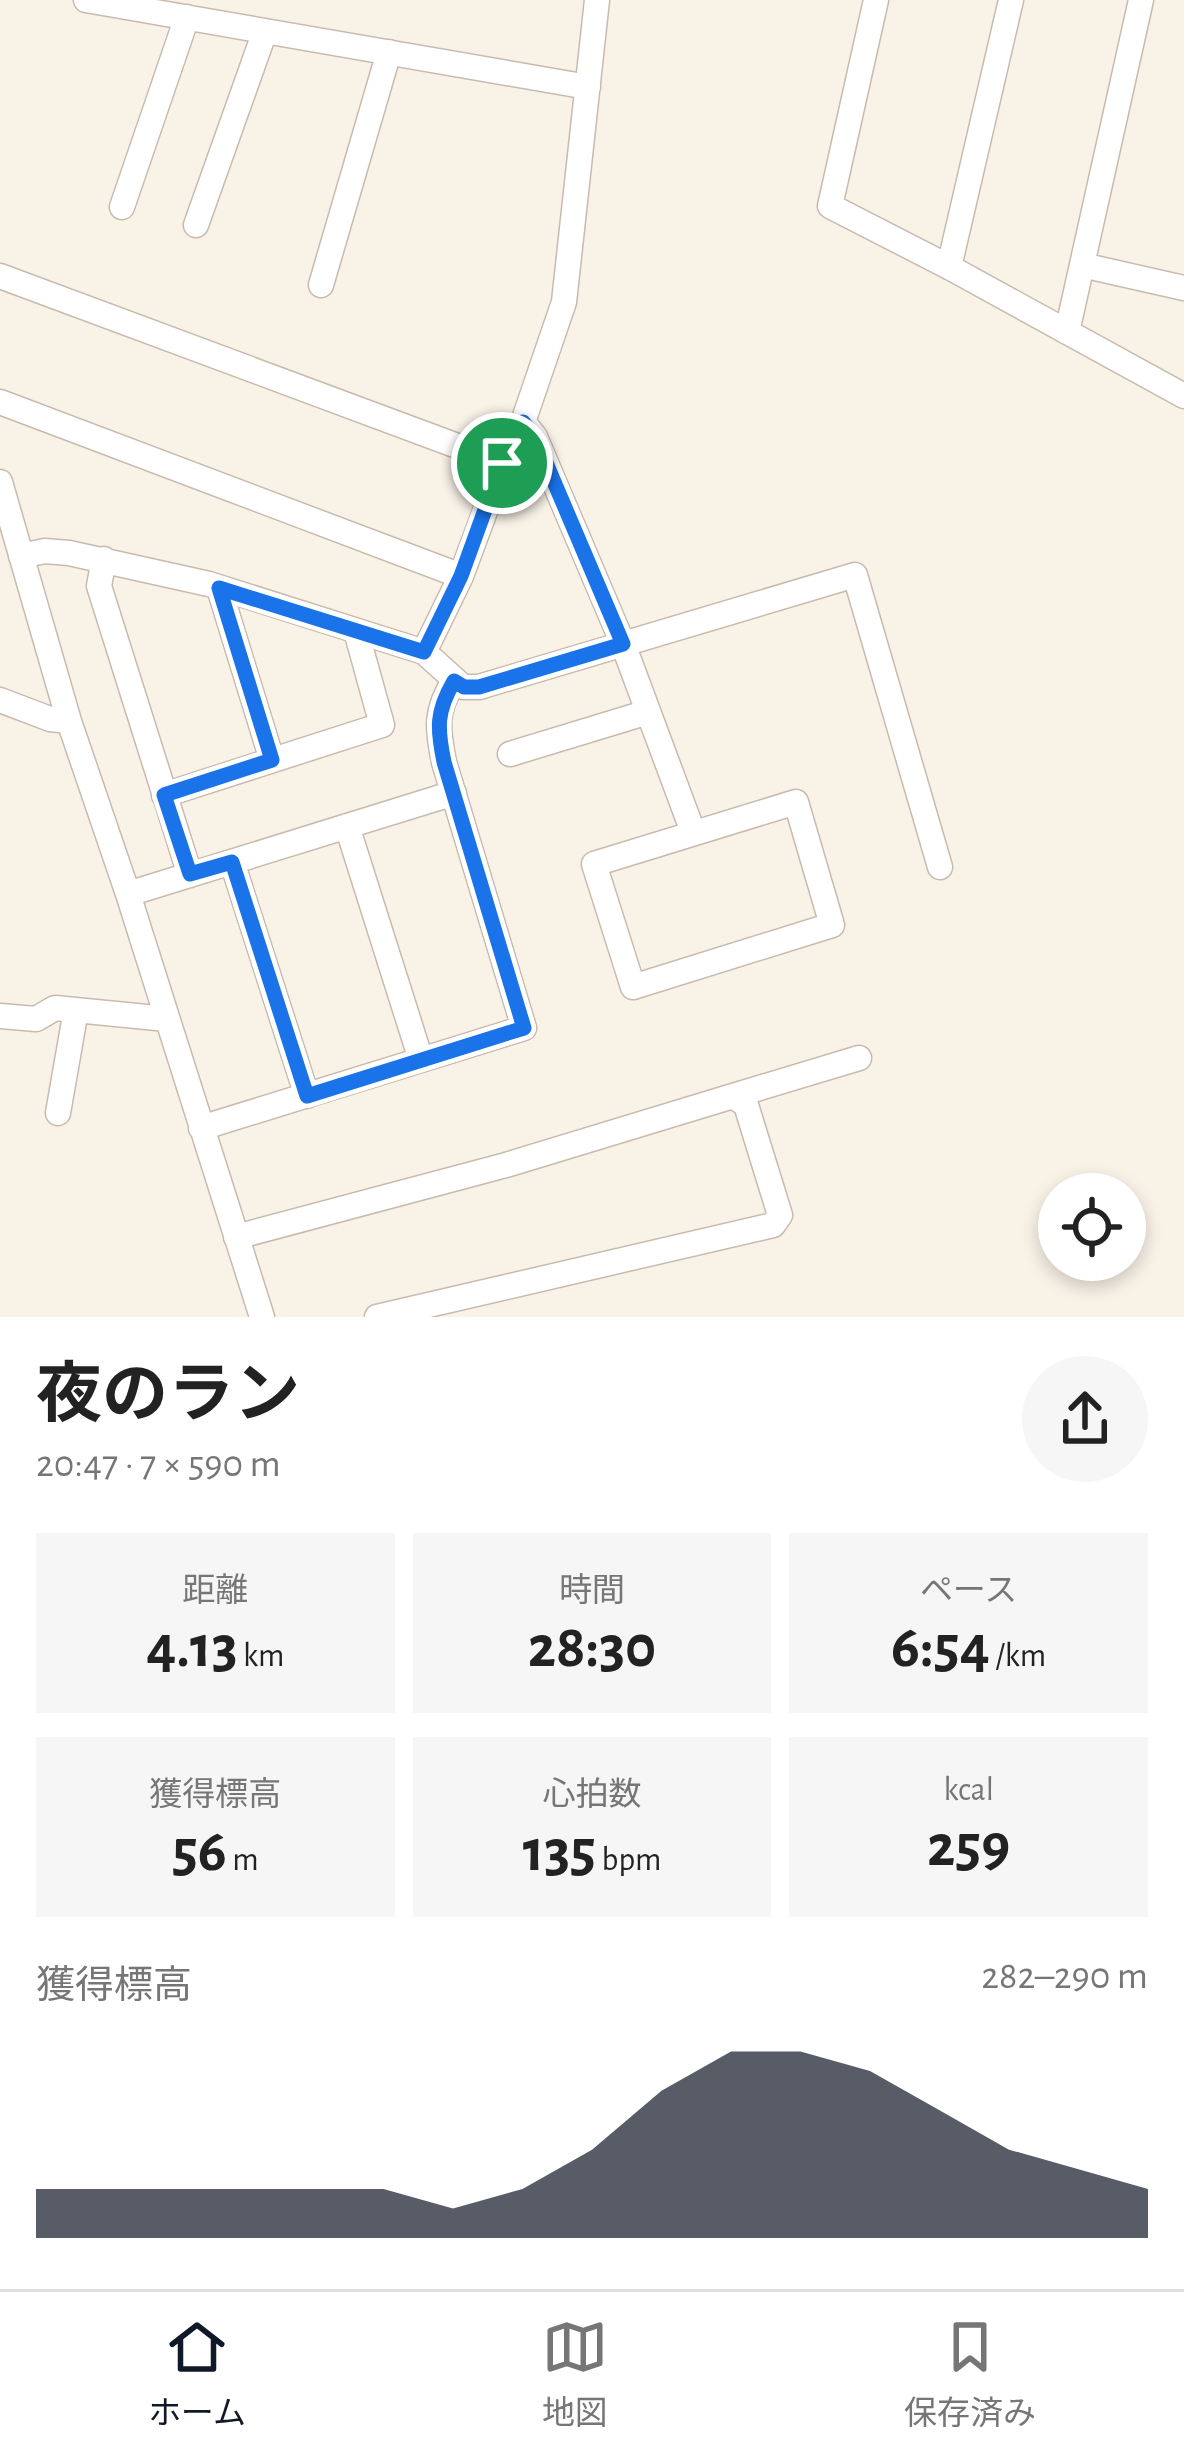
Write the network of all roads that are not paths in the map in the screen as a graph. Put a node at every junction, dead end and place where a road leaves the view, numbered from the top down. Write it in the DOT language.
graph roads {
  1 [pos="86,0"];
  2 [pos="597,0"];
  3 [pos="876,0"];
  4 [pos="1011,0"];
  5 [pos="1141,0"];
  6 [pos="187,17"];
  7 [pos="265,31"];
  8 [pos="389,52"];
  9 [pos="588,87"];
  10 [pos="122,208"];
  11 [pos="196,224"];
  12 [pos="1082,265"];
  13 [pos="949,267"];
  14 [pos="0,276"];
  15 [pos="321,285"];
  16 [pos="1184,288"];
  17 [pos="1066,332"];
  18 [pos="1184,397"];
  19 [pos="0,402"];
  20 [pos="523,422"];
  21 [pos="502,463"];
  22 [pos="0,482"];
  23 [pos="104,559"];
  24 [pos="16,562"];
  25 [pos="461,576"];
  26 [pos="219,588"];
  27 [pos="356,631"];
  28 [pos="623,644"];
  29 [pos="424,652"];
  30 [pos="454,681"];
  31 [pos="0,700"];
  32 [pos="649,712"];
  33 [pos="69,722"];
  34 [pos="510,754"];
  35 [pos="272,760"];
  36 [pos="454,793"];
  37 [pos="164,795"];
  38 [pos="347,826"];
  39 [pos="694,832"];
  40 [pos="232,862"];
  41 [pos="940,867"];
  42 [pos="190,874"];
  43 [pos="128,894"];
  44 [pos="76,1010"];
  45 [pos="0,1016"];
  46 [pos="166,1019"];
  47 [pos="860,1058"];
  48 [pos="421,1060"];
  49 [pos="307,1096"];
  50 [pos="733,1096"];
  51 [pos="58,1113"];
  52 [pos="201,1129"];
  53 [pos="236,1237"];
  54 [pos="262,1317"];
  55 [pos="377,1317"];
  1 -- 6 [label="street"];
  2 -- 9 [label="street"];
  3 -- 13 [label="street"];
  4 -- 13 [label="street"];
  5 -- 12 [label="street"];
  6 -- 7 [label="street"];
  6 -- 10 [label="street"];
  7 -- 8 [label="street"];
  7 -- 11 [label="street"];
  8 -- 9 [label="street"];
  8 -- 15 [label="street"];
  9 -- 20 [label="street"];
  12 -- 16 [label="street"];
  12 -- 17 [label="street"];
  13 -- 17 [label="street"];
  14 -- 21 [label="street"];
  17 -- 18 [label="street"];
  19 -- 25 [label="street"];
  20 -- 21 [label="street"];
  20 -- 28 [label="street"];
  21 -- 25 [label="street"];
  22 -- 24 [label="street"];
  23 -- 24 [label="street"];
  23 -- 26 [label="street"];
  23 -- 37 [label="street"];
  24 -- 33 [label="street"];
  25 -- 29 [label="street"];
  26 -- 27 [label="street"];
  26 -- 35 [label="street"];
  27 -- 29 [label="street"];
  27 -- 35 [label="street"];
  28 -- 30 [label="street"];
  28 -- 32 [label="street"];
  28 -- 41 [label="street"];
  29 -- 30 [label="street"];
  30 -- 36 [label="street"];
  31 -- 33 [label="street"];
  32 -- 34 [label="street"];
  32 -- 39 [label="street"];
  33 -- 43 [label="street"];
  35 -- 37 [label="street"];
  36 -- 38 [label="street"];
  36 -- 48 [label="street"];
  37 -- 42 [label="street"];
  38 -- 40 [label="street"];
  38 -- 48 [label="street"];
  39 -- 39 [label="street"];
  40 -- 42 [label="street"];
  40 -- 49 [label="street"];
  42 -- 43 [label="street"];
  43 -- 46 [label="street"];
  44 -- 45 [label="street"];
  44 -- 46 [label="street"];
  44 -- 51 [label="street"];
  46 -- 52 [label="street"];
  47 -- 50 [label="street"];
  48 -- 49 [label="street"];
  49 -- 52 [label="street"];
  50 -- 53 [label="street"];
  50 -- 55 [label="street"];
  52 -- 53 [label="street"];
  53 -- 54 [label="street"];
}
